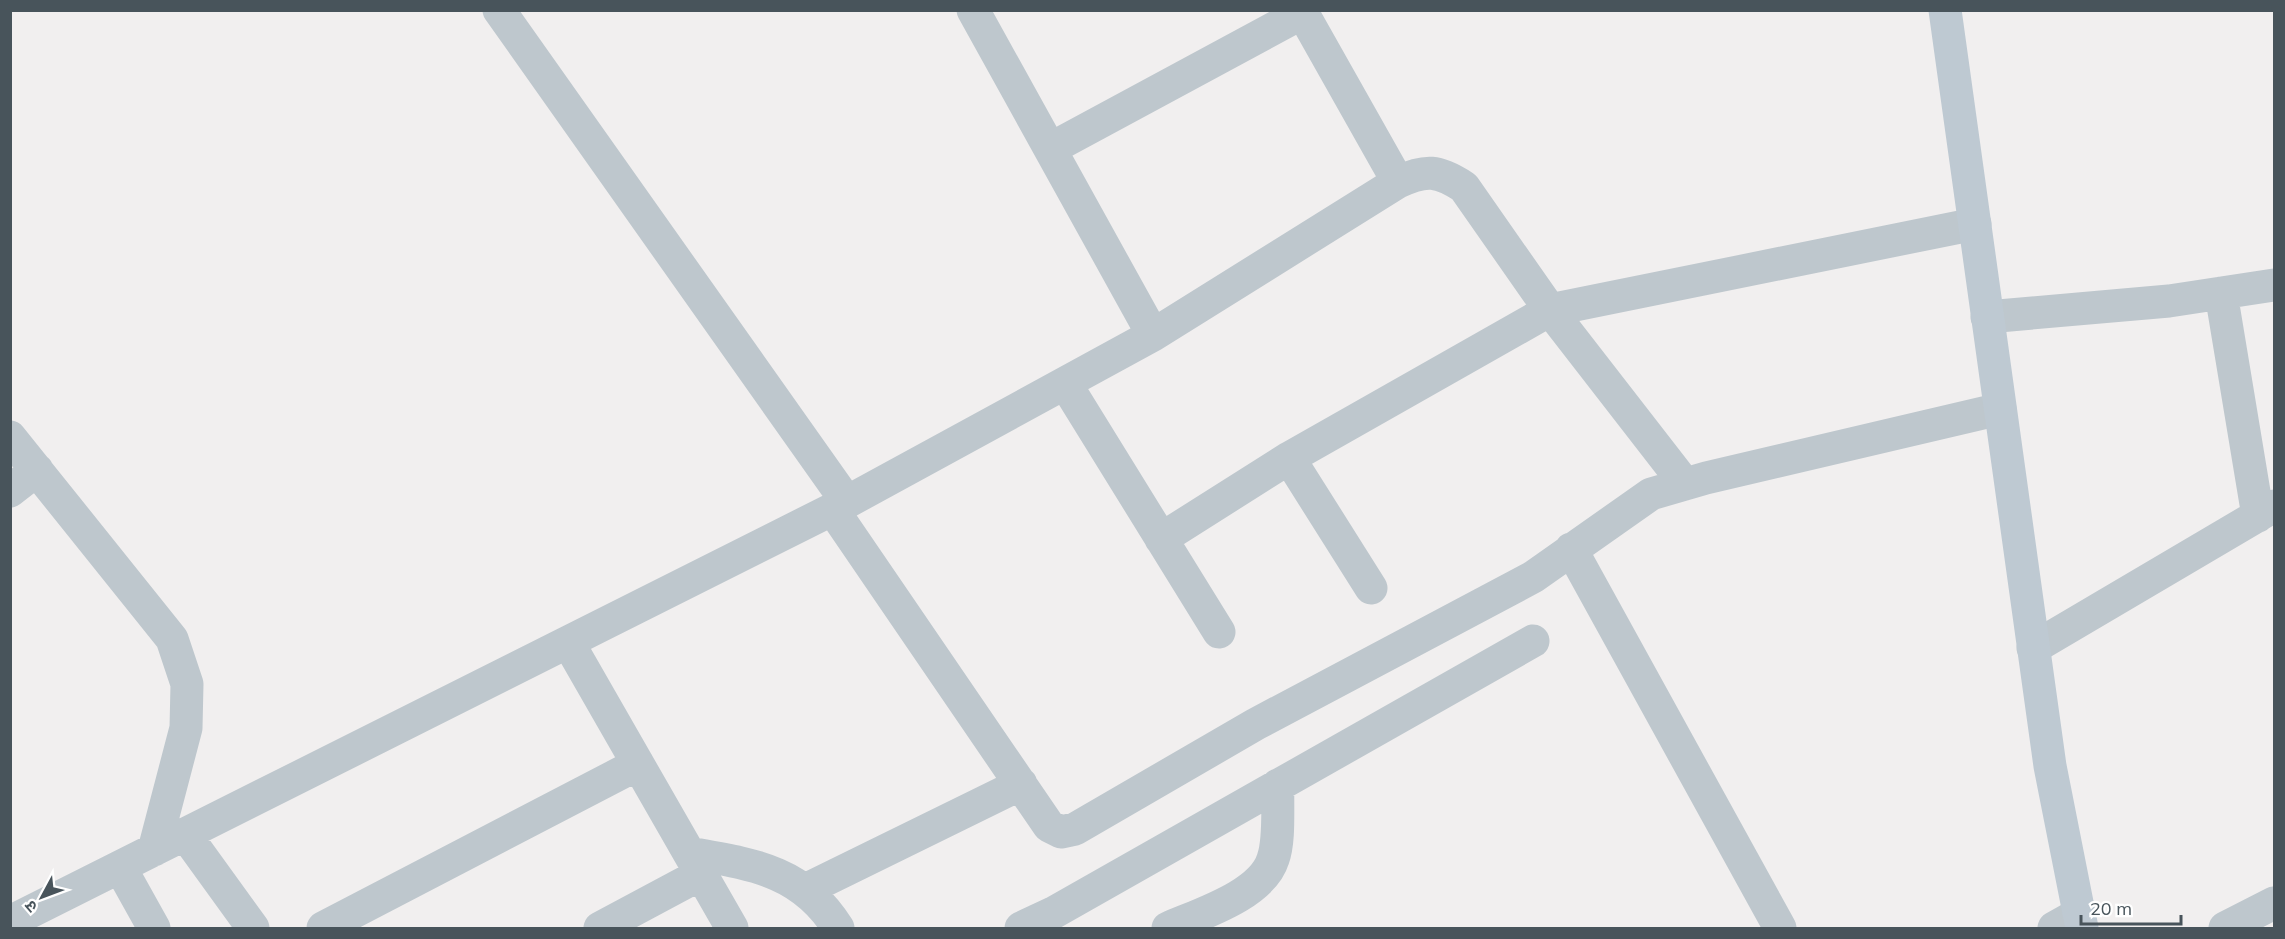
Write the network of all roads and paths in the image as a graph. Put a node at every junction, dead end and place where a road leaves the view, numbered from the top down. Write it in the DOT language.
graph roads {
  1 [pos="499,10"];
  2 [pos="973,10"];
  3 [pos="1945,10"];
  4 [pos="1301,12"];
  5 [pos="1050,149"];
  6 [pos="1398,182"];
  7 [pos="1975,224"];
  8 [pos="2274,285"];
  9 [pos="2220,293"];
  10 [pos="1550,310"];
  11 [pos="1988,317"];
  12 [pos="1153,335"];
  13 [pos="1065,383"];
  14 [pos="2000,409"];
  15 [pos="10,437"];
  16 [pos="1289,458"];
  17 [pos="37,470"];
  18 [pos="1685,484"];
  19 [pos="10,491"];
  20 [pos="840,506"];
  21 [pos="2266,511"];
  22 [pos="1161,539"];
  23 [pos="1571,549"];
  24 [pos="1371,588"];
  25 [pos="1219,632"];
  26 [pos="1533,641"];
  27 [pos="568,642"];
  28 [pos="2033,648"];
  29 [pos="638,764"];
  30 [pos="1021,784"];
  31 [pos="1278,785"];
  32 [pos="185,834"];
  33 [pos="154,850"];
  34 [pos="695,864"];
  35 [pos="120,867"];
  36 [pos="805,890"];
  37 [pos="2274,903"];
  38 [pos="10,922"];
  39 [pos="2072,924"];
  40 [pos="154,928"];
  41 [pos="253,928"];
  42 [pos="322,928"];
  43 [pos="600,928"];
  44 [pos="732,928"];
  45 [pos="838,928"];
  46 [pos="1021,928"];
  47 [pos="1168,928"];
  48 [pos="1780,928"];
  49 [pos="2225,928"];
  1 -- 20 [label="street"];
  2 -- 5 [label="street"];
  3 -- 7 [label="main road"];
  4 -- 5 [label="street"];
  4 -- 6 [label="street"];
  5 -- 12 [label="street"];
  6 -- 10 [label="street"];
  6 -- 12 [label="street"];
  7 -- 10 [label="street"];
  7 -- 11 [label="main road"];
  8 -- 9 [label="street"];
  9 -- 11 [label="street"];
  9 -- 21 [label="street"];
  10 -- 16 [label="street"];
  10 -- 18 [label="street"];
  11 -- 14 [label="main road"];
  12 -- 13 [label="street"];
  13 -- 20 [label="street"];
  13 -- 22 [label="street"];
  14 -- 18 [label="street"];
  14 -- 28 [label="main road"];
  15 -- 17 [label="street"];
  16 -- 22 [label="street"];
  16 -- 24 [label="street"];
  17 -- 19 [label="street"];
  17 -- 33 [label="street"];
  18 -- 23 [label="street"];
  20 -- 27 [label="street"];
  20 -- 30 [label="street"];
  21 -- 28 [label="street"];
  22 -- 25 [label="street"];
  23 -- 30 [label="street"];
  23 -- 48 [label="street"];
  26 -- 31 [label="street"];
  27 -- 29 [label="street"];
  27 -- 32 [label="street"];
  28 -- 39 [label="main road"];
  29 -- 34 [label="street"];
  29 -- 42 [label="street"];
  30 -- 36 [label="street"];
  31 -- 46 [label="street"];
  31 -- 47 [label="street"];
  32 -- 33 [label="street"];
  32 -- 41 [label="street"];
  33 -- 35 [label="street"];
  34 -- 36 [label="street"];
  34 -- 43 [label="street"];
  34 -- 44 [label="street"];
  35 -- 38 [label="street"];
  35 -- 40 [label="street"];
  36 -- 45 [label="street"];
  37 -- 49 [label="street"];
}
